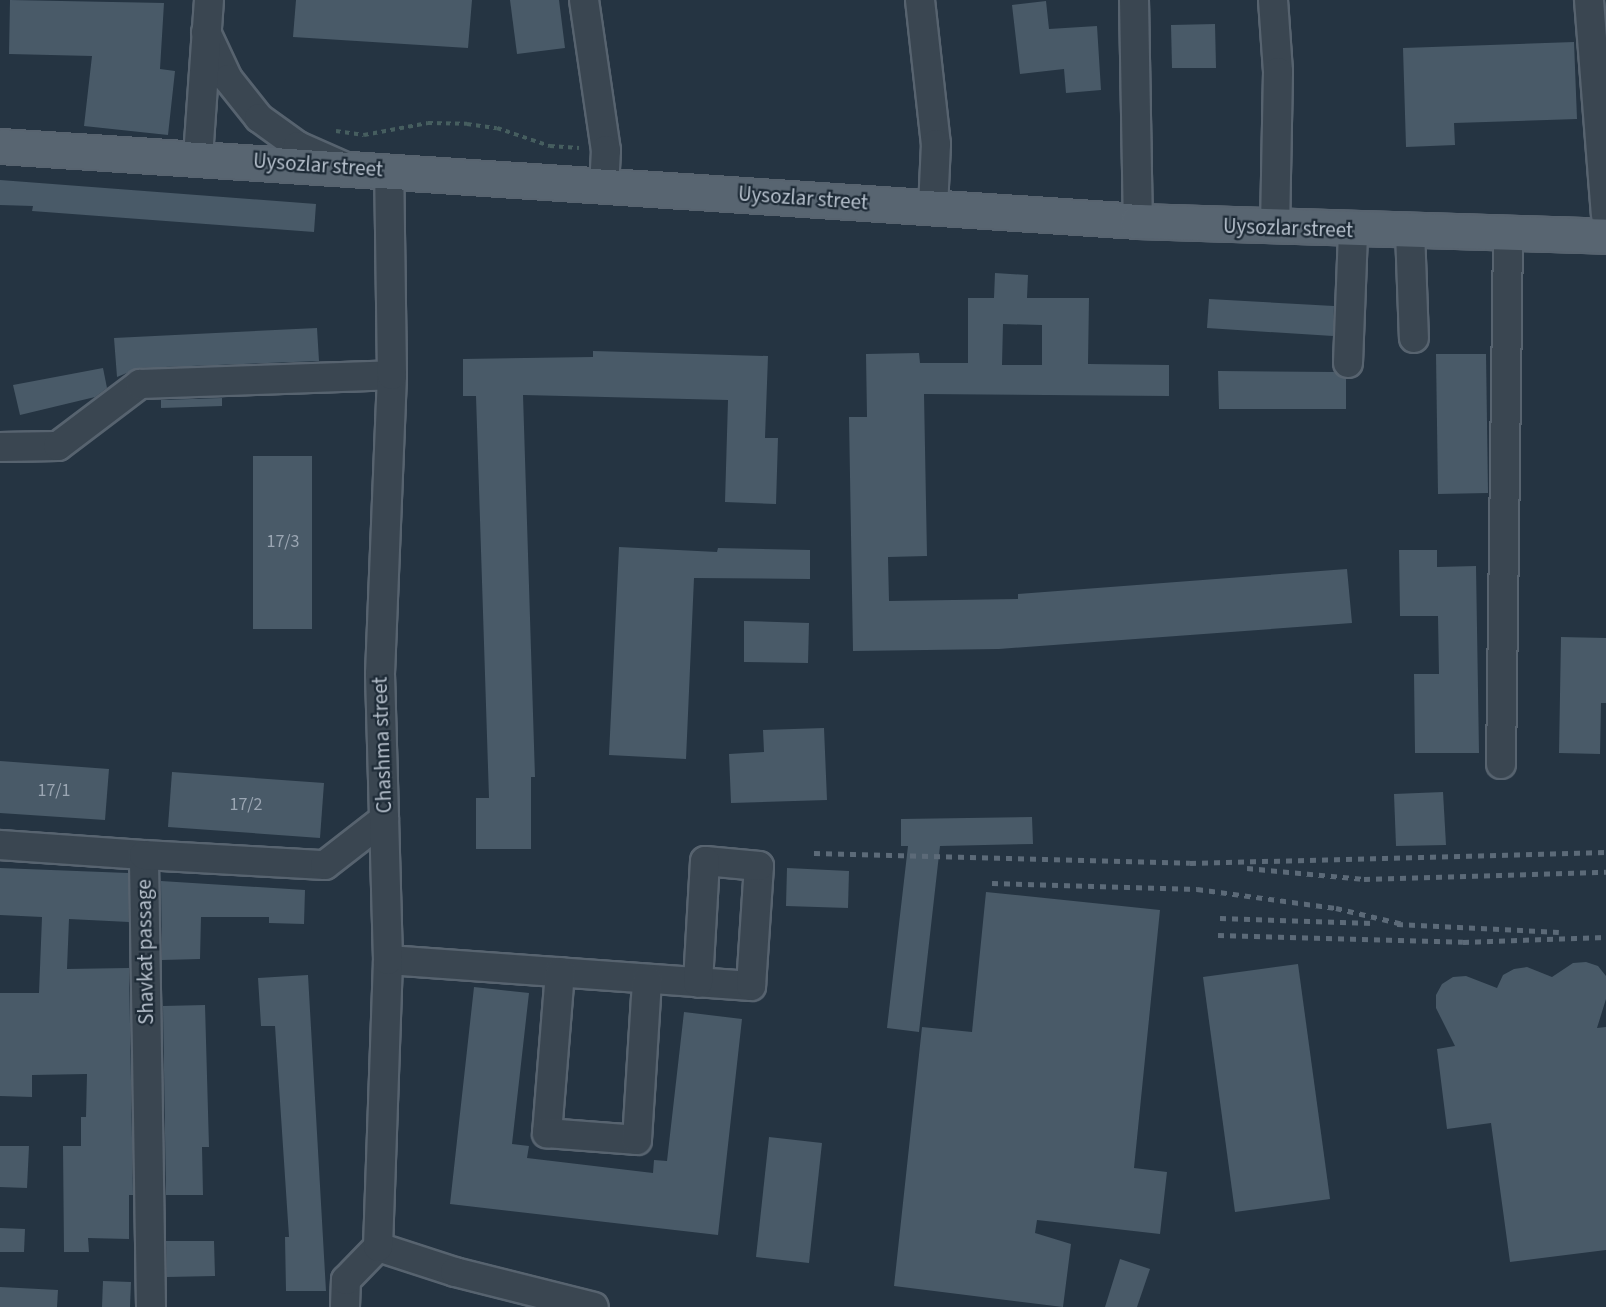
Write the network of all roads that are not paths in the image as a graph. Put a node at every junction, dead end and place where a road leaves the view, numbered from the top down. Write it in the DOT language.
graph roads {
  1 [pos="208,0"];
  2 [pos="584,0"];
  3 [pos="920,0"];
  4 [pos="1134,0"];
  5 [pos="1274,0"];
  6 [pos="1589,0"];
  7 [pos="206,32"];
  8 [pos="0,146"];
  9 [pos="198,157"];
  10 [pos="346,167"];
  11 [pos="389,170"];
  12 [pos="604,184"];
  13 [pos="933,207"];
  14 [pos="1606,214"];
  15 [pos="1138,221"];
  16 [pos="1275,228"];
  17 [pos="1353,230"];
  18 [pos="1410,231"];
  19 [pos="1508,233"];
  20 [pos="1606,236"];
  21 [pos="1414,338"];
  22 [pos="1348,363"];
  23 [pos="392,375"];
  24 [pos="0,447"];
  25 [pos="1501,764"];
  26 [pos="384,819"];
  27 [pos="0,845"];
  28 [pos="144,855"];
  29 [pos="388,960"];
  30 [pos="560,972"];
  31 [pos="647,979"];
  32 [pos="698,982"];
  33 [pos="378,1246"];
  34 [pos="151,1307"];
  35 [pos="345,1307"];
  36 [pos="594,1307"];
  1 -- 7 [label="street"];
  2 -- 12 [label="street"];
  3 -- 13 [label="street"];
  4 -- 15 [label="street"];
  5 -- 16 [label="street"];
  6 -- 14 [label="street"];
  7 -- 9 [label="street"];
  7 -- 10 [label="street"];
  8 -- 9 [label="main road, Uysozlar street"];
  9 -- 10 [label="main road, Uysozlar street"];
  10 -- 11 [label="main road, Uysozlar street"];
  11 -- 12 [label="main road, Uysozlar street"];
  11 -- 23 [label="street, Chashma street"];
  12 -- 13 [label="main road, Uysozlar street"];
  13 -- 15 [label="main road, Uysozlar street"];
  15 -- 16 [label="main road, Uysozlar street"];
  16 -- 17 [label="main road, Uysozlar street"];
  17 -- 18 [label="main road, Uysozlar street"];
  17 -- 22 [label="street"];
  18 -- 19 [label="main road, Uysozlar street"];
  18 -- 21 [label="street"];
  19 -- 20 [label="main road, Uysozlar street"];
  19 -- 25 [label="street"];
  23 -- 24 [label="street"];
  23 -- 26 [label="street, Chashma street"];
  26 -- 28 [label="street, Shavkat passage"];
  26 -- 29 [label="street, Chashma street"];
  27 -- 28 [label="street"];
  28 -- 34 [label="street, Shavkat passage"];
  29 -- 30 [label="street"];
  29 -- 33 [label="street, Chashma street"];
  30 -- 31 [label="street"];
  30 -- 31 [label="street"];
  31 -- 32 [label="street"];
  33 -- 35 [label="street"];
  33 -- 36 [label="street"];
}
